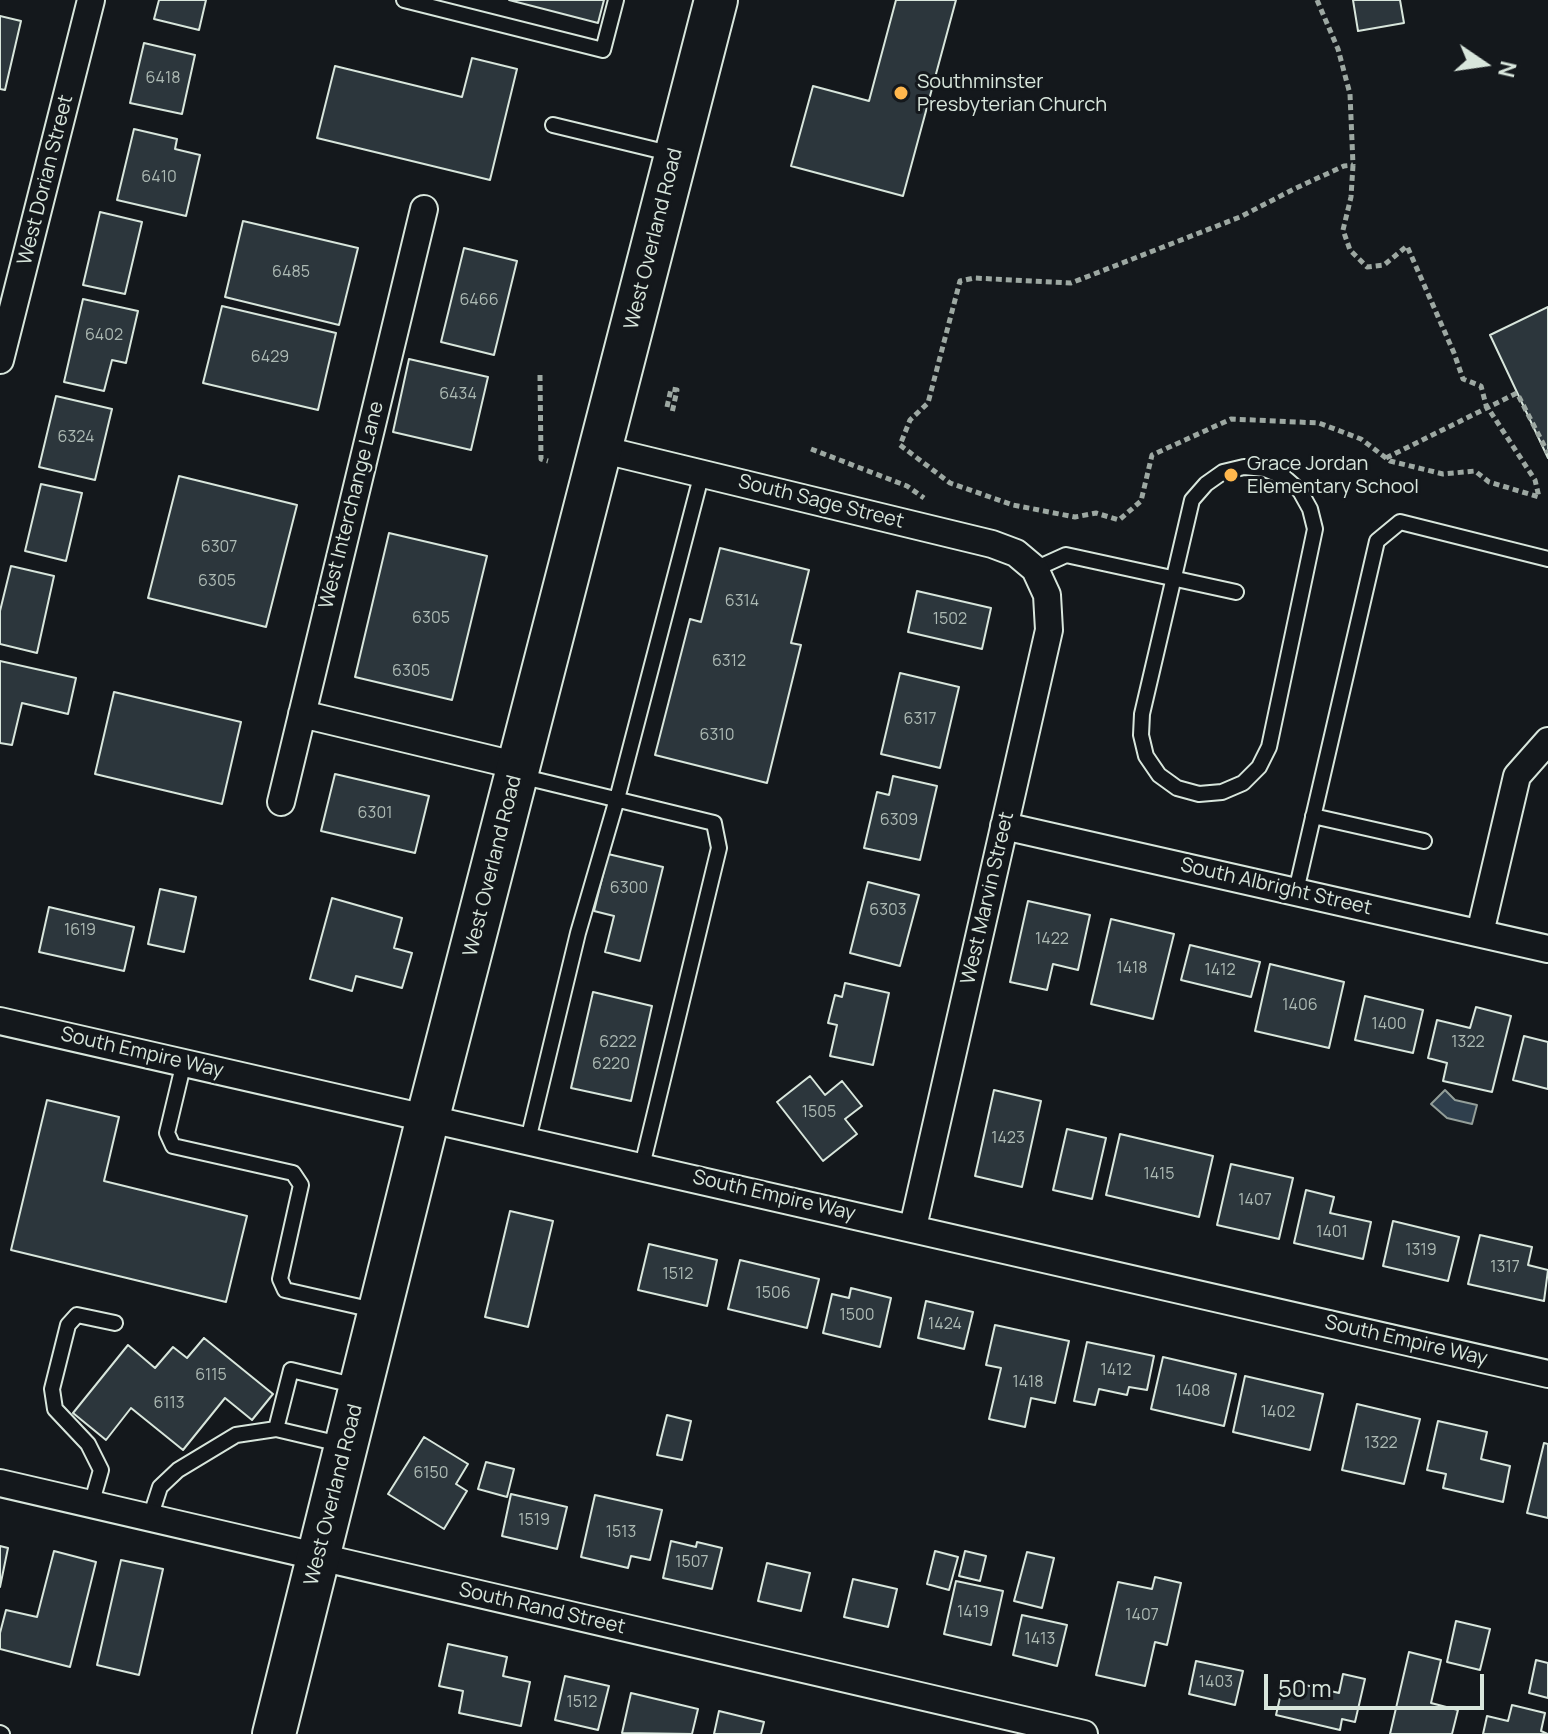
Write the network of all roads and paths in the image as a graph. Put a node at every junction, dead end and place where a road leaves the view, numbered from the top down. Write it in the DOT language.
graph roads {
  1 [pos="91,0"];
  2 [pos="404,0"];
  3 [pos="616,0"];
  4 [pos="716,0"];
  5 [pos="1317,0"];
  6 [pos="553,125"];
  7 [pos="676,155"];
  8 [pos="1353,165"];
  9 [pos="424,209"];
  10 [pos="0,360"];
  11 [pos="540,375"];
  12 [pos="667,407"];
  13 [pos="1488,408"];
  14 [pos="672,413"];
  15 [pos="600,449"];
  16 [pos="811,449"];
  17 [pos="1548,453"];
  18 [pos="1386,458"];
  19 [pos="548,461"];
  20 [pos="702,473"];
  21 [pos="926,499"];
  22 [pos="1548,559"];
  23 [pos="1035,569"];
  24 [pos="1174,577"];
  25 [pos="1236,592"];
  26 [pos="302,714"];
  27 [pos="1548,741"];
  28 [pos="518,770"];
  29 [pos="617,799"];
  30 [pos="281,802"];
  31 [pos="1313,816"];
  32 [pos="1004,826"];
  33 [pos="1424,841"];
  34 [pos="1296,891"];
  35 [pos="1480,933"];
  36 [pos="1548,949"];
  37 [pos="0,1021"];
  38 [pos="184,1062"];
  39 [pos="428,1117"];
  40 [pos="528,1140"];
  41 [pos="642,1166"];
  42 [pos="913,1227"];
  43 [pos="380,1311"];
  44 [pos="115,1323"];
  45 [pos="1548,1374"];
  46 [pos="361,1387"];
  47 [pos="276,1429"];
  48 [pos="347,1445"];
  49 [pos="0,1483"];
  50 [pos="91,1505"];
  51 [pos="150,1518"];
  52 [pos="319,1558"];
  53 [pos="274,1734"];
  54 [pos="1084,1734"];
  1 -- 10 [label="street, West Dorian Street"];
  2 -- 3 [label="lane"];
  4 -- 7 [label="main road, West Overland Road"];
  5 -- 8 [label="path"];
  6 -- 7 [label="lane"];
  7 -- 15 [label="main road, West Overland Road"];
  8 -- 13 [label="path"];
  8 -- 18 [label="path"];
  9 -- 26 [label="street, West Interchange Lane"];
  11 -- 19 [label="path"];
  12 -- 14 [label="path"];
  13 -- 17 [label="path"];
  13 -- 18 [label="path"];
  13 -- 18 [label="path"];
  15 -- 20 [label="street, South Sage Street"];
  15 -- 28 [label="main road, West Overland Road"];
  16 -- 21 [label="path"];
  20 -- 23 [label="street, South Sage Street"];
  20 -- 29 [label="lane"];
  22 -- 31 [label="lane"];
  23 -- 24 [label="lane"];
  23 -- 32 [label="street, West Marvin Street"];
  24 -- 24 [label="lane"];
  24 -- 25 [label="lane"];
  26 -- 28 [label="street"];
  26 -- 30 [label="street, West Interchange Lane"];
  27 -- 35 [label="street"];
  28 -- 29 [label="lane"];
  28 -- 39 [label="main road, West Overland Road"];
  29 -- 40 [label="lane"];
  29 -- 41 [label="lane"];
  31 -- 33 [label="lane"];
  31 -- 34 [label="lane"];
  32 -- 34 [label="street, South Albright Street"];
  32 -- 42 [label="street, West Marvin Street"];
  34 -- 35 [label="street, South Albright Street"];
  35 -- 36 [label="street, South Albright Street"];
  37 -- 38 [label="street, South Empire Way"];
  38 -- 39 [label="street, South Empire Way"];
  38 -- 43 [label="lane"];
  39 -- 40 [label="street, South Empire Way"];
  39 -- 43 [label="main road, West Overland Road"];
  40 -- 41 [label="street, South Empire Way"];
  41 -- 42 [label="street, South Empire Way"];
  42 -- 45 [label="street, South Empire Way"];
  43 -- 46 [label="main road, West Overland Road"];
  44 -- 50 [label="lane"];
  46 -- 47 [label="lane"];
  46 -- 48 [label="main road, West Overland Road"];
  47 -- 48 [label="lane"];
  47 -- 51 [label="lane"];
  48 -- 52 [label="main road, West Overland Road"];
  49 -- 50 [label="street, South Rand Street"];
  50 -- 51 [label="street, South Rand Street"];
  51 -- 52 [label="street, South Rand Street"];
  52 -- 53 [label="main road, West Overland Road"];
  52 -- 54 [label="street, South Rand Street"];
}
